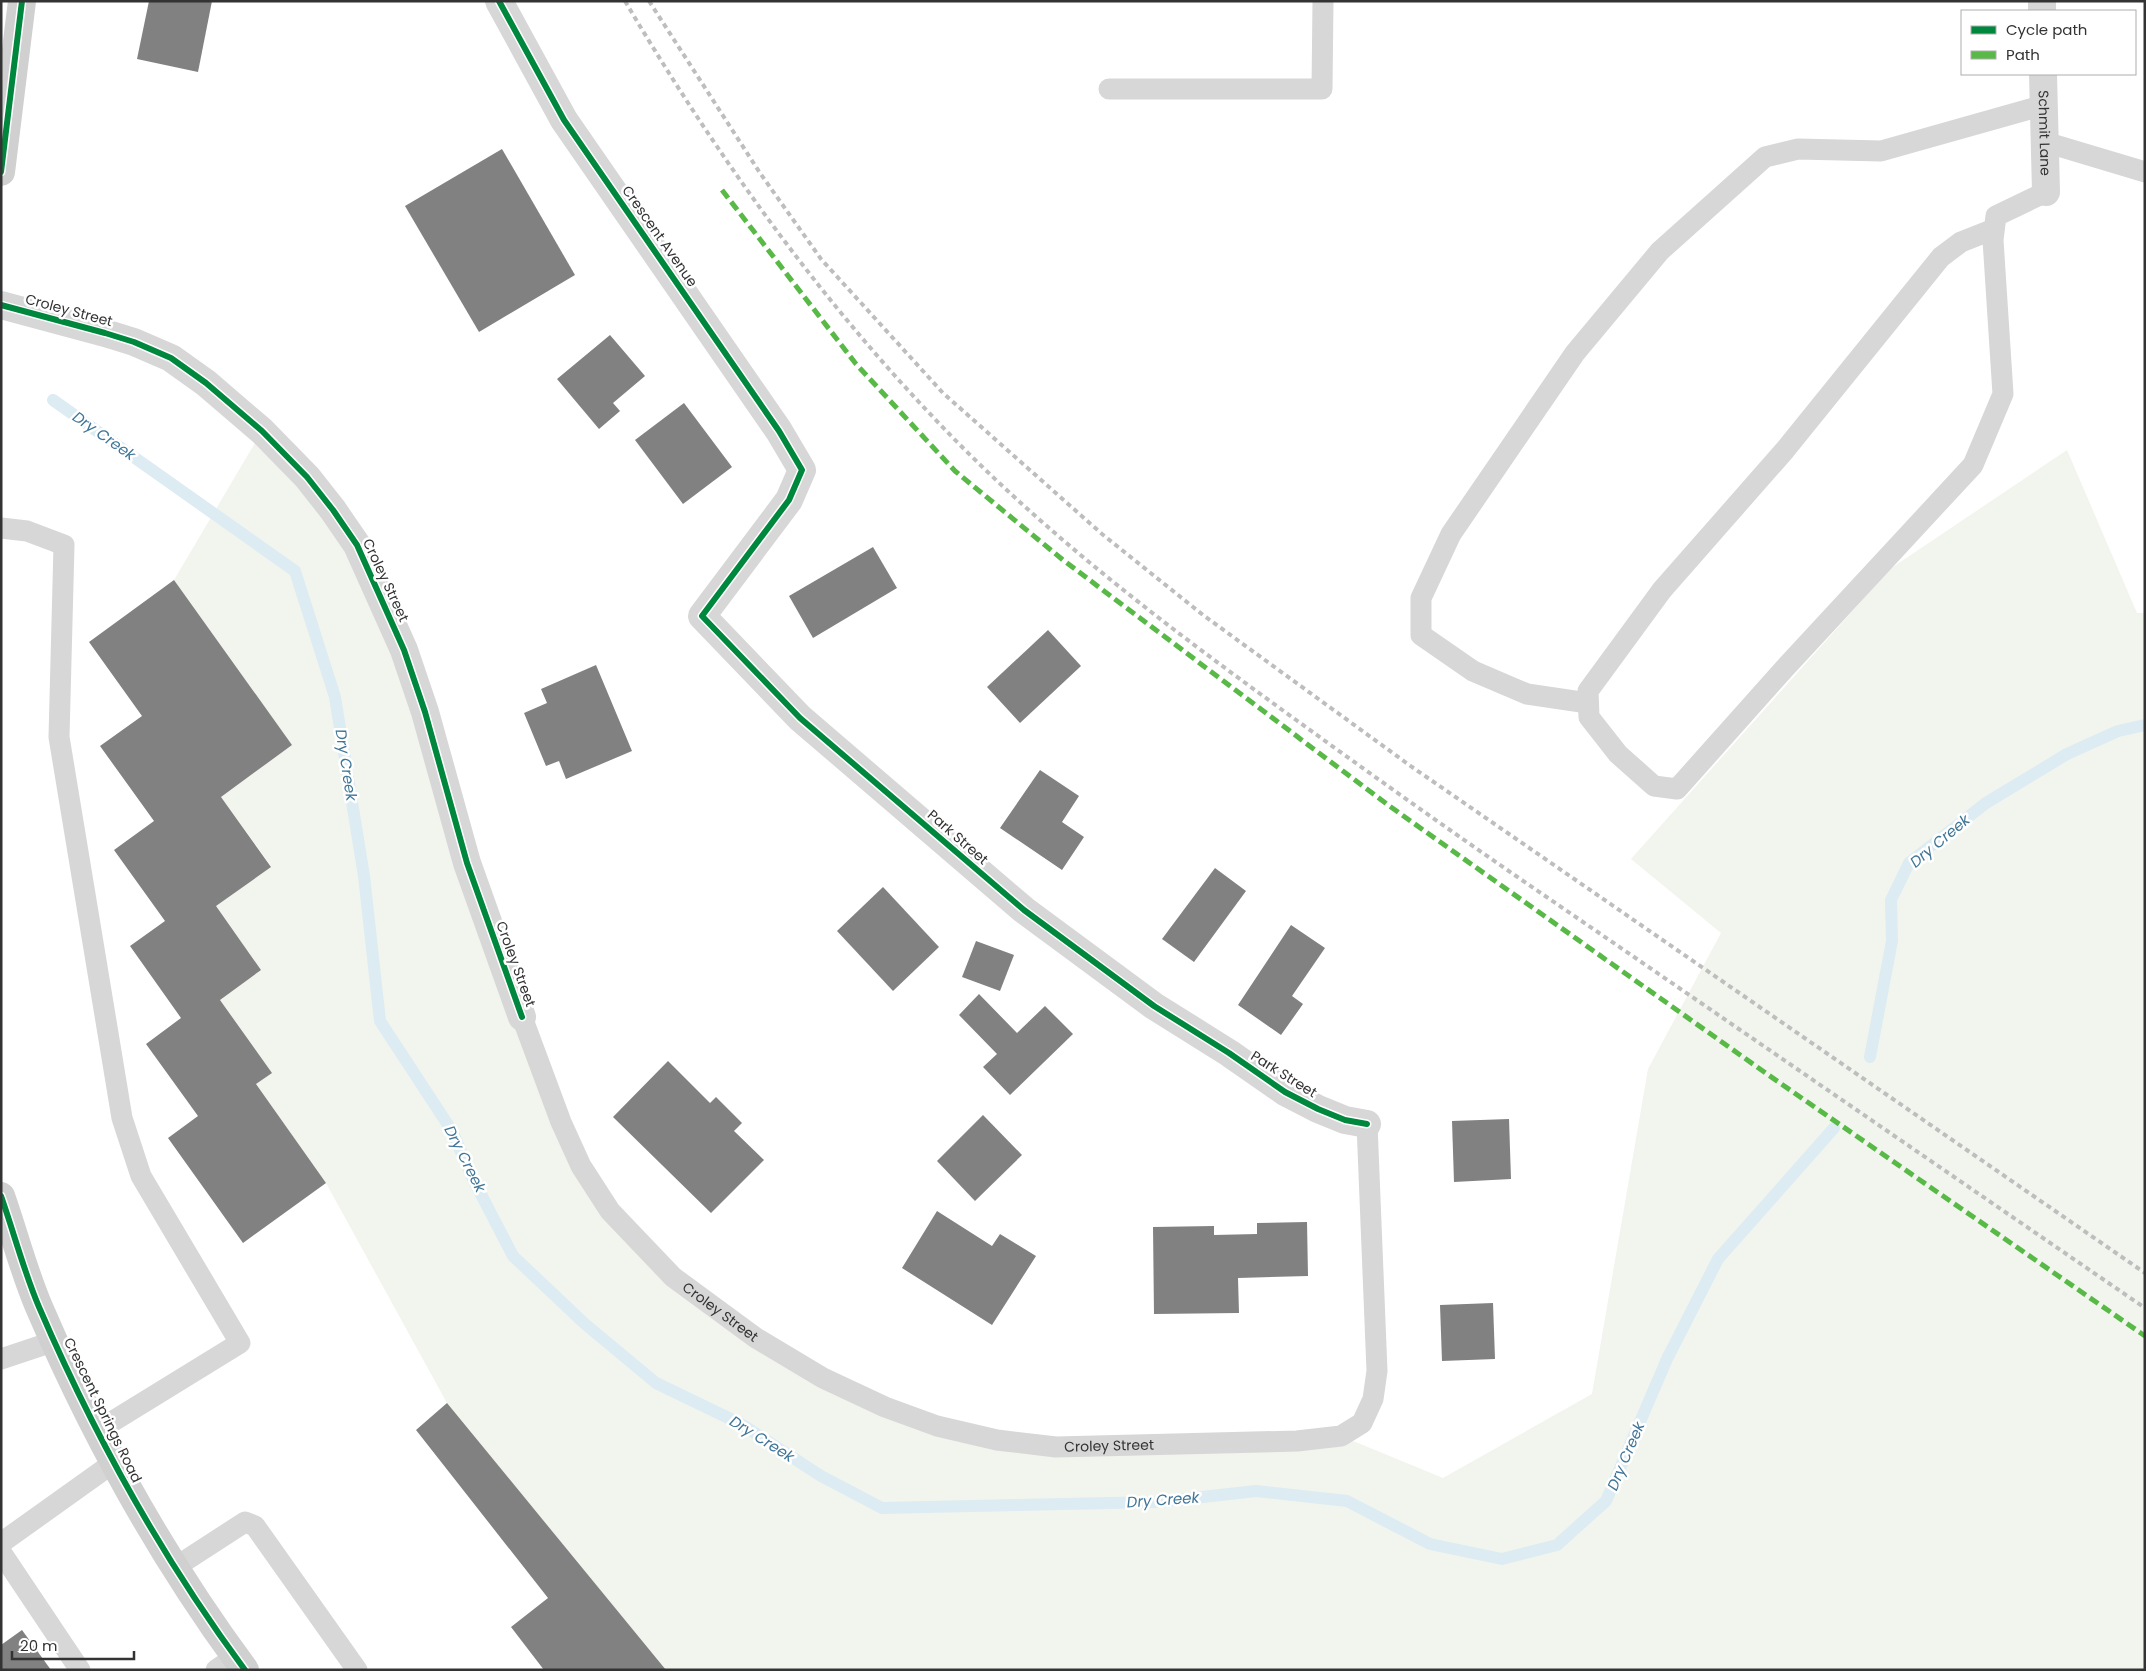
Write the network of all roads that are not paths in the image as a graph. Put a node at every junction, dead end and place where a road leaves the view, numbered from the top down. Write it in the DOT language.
graph roads {
  1 [pos="22,1"];
  2 [pos="499,1"];
  3 [pos="1323,1"];
  4 [pos="2043,75"];
  5 [pos="1109,89"];
  6 [pos="2044,105"];
  7 [pos="2045,142"];
  8 [pos="1,172"];
  9 [pos="2145,172"];
  10 [pos="2046,192"];
  11 [pos="1994,230"];
  12 [pos="1,305"];
  13 [pos="797,482"];
  14 [pos="1,528"];
  15 [pos="1588,703"];
  16 [pos="522,1017"];
  17 [pos="1367,1124"];
  18 [pos="1,1196"];
  19 [pos="55,1341"];
  20 [pos="1,1359"];
  21 [pos="1362,1423"];
  22 [pos="97,1431"];
  23 [pos="113,1463"];
  24 [pos="1,1543"];
  25 [pos="1,1552"];
  26 [pos="174,1568"];
  27 [pos="232,1665"];
  28 [pos="80,1670"];
  29 [pos="357,1670"];
  1 -- 8 [label="main road"];
  2 -- 13 [label="street, Crescent Avenue"];
  3 -- 5 [label="lane"];
  4 -- 6 [label="street, Schmit Lane"];
  6 -- 7 [label="street, Schmit Lane"];
  6 -- 15 [label="lane"];
  7 -- 9 [label="lane"];
  7 -- 10 [label="street, Schmit Lane"];
  10 -- 11 [label="lane"];
  11 -- 15 [label="lane"];
  11 -- 15 [label="lane"];
  12 -- 16 [label="street, Croley Street"];
  13 -- 17 [label="street, Park Street"];
  14 -- 22 [label="lane"];
  16 -- 21 [label="lane, Croley Street"];
  17 -- 21 [label="lane, Park Street"];
  18 -- 19 [label="main road, Crescent Springs Road"];
  19 -- 20 [label="lane"];
  19 -- 22 [label="main road, Crescent Springs Road"];
  22 -- 23 [label="main road, Crescent Springs Road"];
  23 -- 24 [label="lane"];
  23 -- 26 [label="main road, Crescent Springs Road"];
  25 -- 28 [label="lane"];
  26 -- 27 [label="main road, Crescent Springs Road"];
  26 -- 29 [label="lane"];
}
